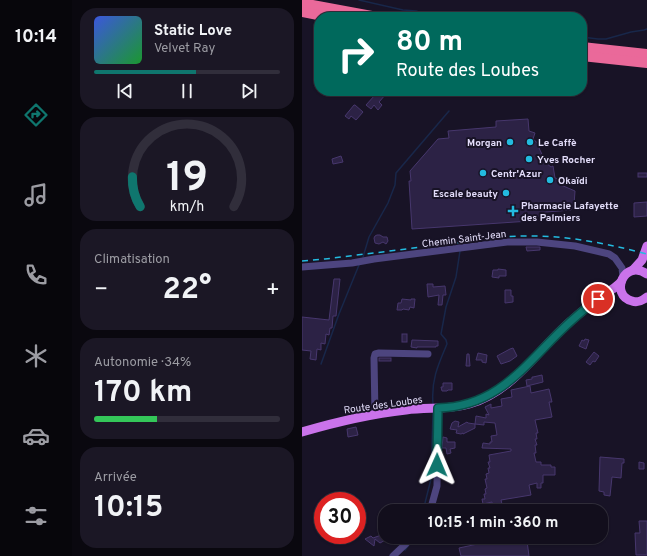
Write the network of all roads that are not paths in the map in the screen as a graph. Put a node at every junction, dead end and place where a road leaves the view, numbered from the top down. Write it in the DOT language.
graph roads {
  1 [pos="302,3"];
  2 [pos="302,12"];
  3 [pos="350,12"];
  4 [pos="314,14"];
  5 [pos="587,48"];
  6 [pos="647,54"];
  7 [pos="587,57"];
  8 [pos="595,58"];
  9 [pos="647,63"];
  10 [pos="647,66"];
  11 [pos="647,246"];
  12 [pos="642,260"];
  13 [pos="302,267"];
  14 [pos="626,274"];
  15 [pos="647,274"];
  16 [pos="623,295"];
  17 [pos="647,297"];
  18 [pos="598,299"];
  19 [pos="428,354"];
  20 [pos="438,408"];
  21 [pos="375,415"];
  22 [pos="302,432"];
  23 [pos="432,504"];
  24 [pos="405,544"];
  25 [pos="392,556"];
  1 -- 3 [label="highway"];
  2 -- 4 [label="highway"];
  5 -- 6 [label="highway"];
  7 -- 8 [label="highway"];
  8 -- 9 [label="highway"];
  8 -- 10 [label="highway"];
  11 -- 12 [label="main road, Route des Loubes"];
  12 -- 14 [label="main road, Route des Loubes"];
  12 -- 15 [label="main road"];
  13 -- 14 [label="street, Chemin Saint-Jean"];
  14 -- 15 [label="main road"];
  14 -- 16 [label="main road"];
  14 -- 18 [label="main road, Route des Loubes"];
  16 -- 17 [label="main road"];
  16 -- 18 [label="main road, Route des Loubes"];
  18 -- 20 [label="main road, Route des Loubes"];
  19 -- 21 [label="street"];
  20 -- 21 [label="main road, Route des Loubes"];
  20 -- 23 [label="street"];
  21 -- 22 [label="main road, Route des Loubes"];
  24 -- 25 [label="street"];
}
